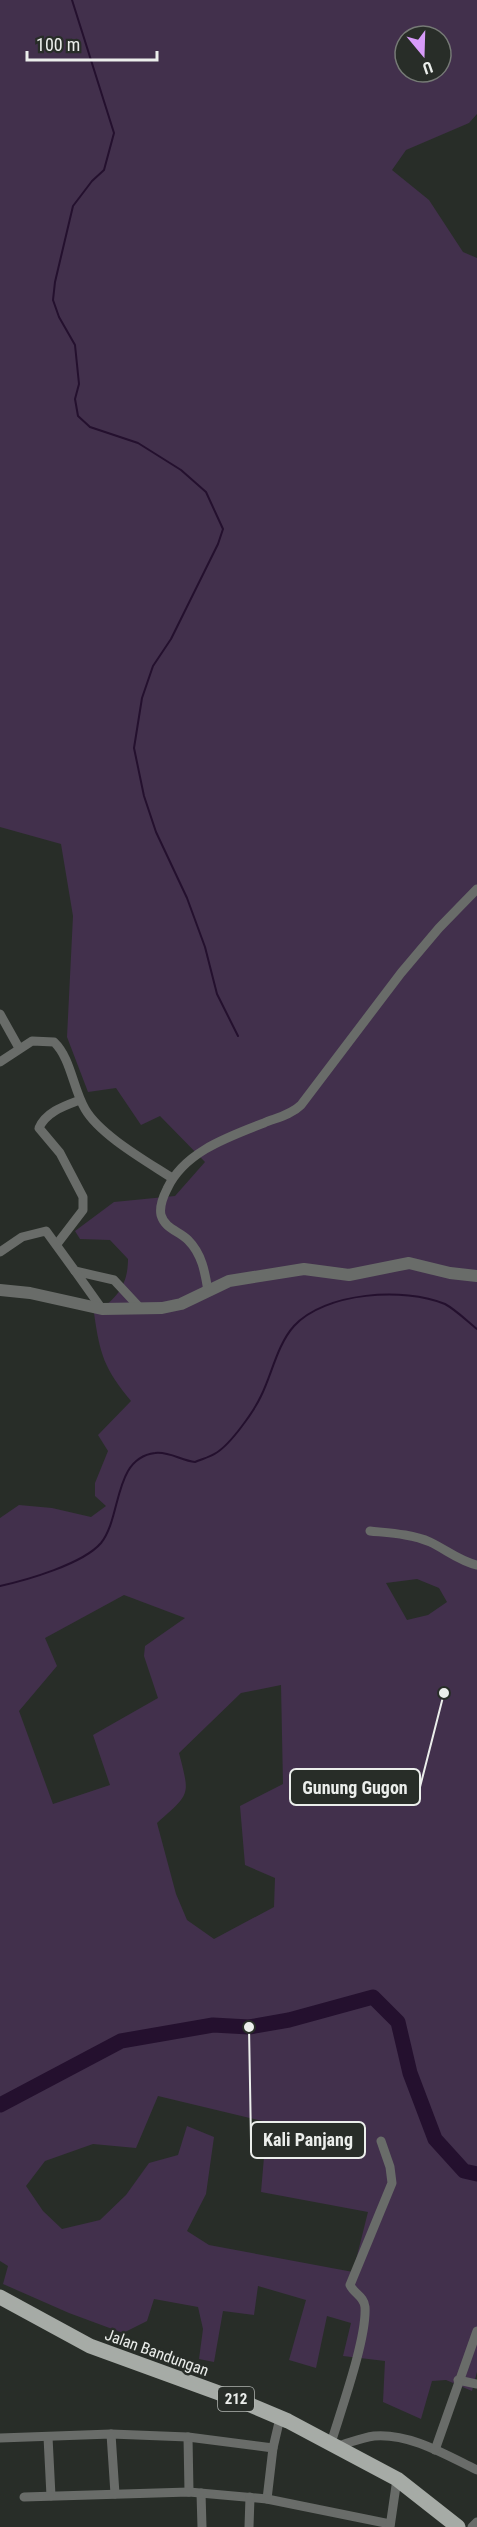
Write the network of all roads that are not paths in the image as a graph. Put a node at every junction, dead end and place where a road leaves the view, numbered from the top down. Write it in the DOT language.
graph roads {
  1 [pos="477,889"];
  2 [pos="0,1014"];
  3 [pos="19,1048"];
  4 [pos="0,1062"];
  5 [pos="80,1100"];
  6 [pos="172,1178"];
  7 [pos="57,1244"];
  8 [pos="0,1252"];
  9 [pos="75,1271"];
  10 [pos="477,1275"];
  11 [pos="0,1290"];
  12 [pos="208,1291"];
  13 [pos="102,1309"];
  14 [pos="141,1309"];
  15 [pos="370,1531"];
  16 [pos="477,1565"];
  17 [pos="381,2141"];
  18 [pos="0,2297"];
  19 [pos="477,2331"];
  20 [pos="474,2347"];
  21 [pos="458,2380"];
  22 [pos="477,2384"];
  23 [pos="280,2418"];
  24 [pos="111,2434"];
  25 [pos="48,2437"];
  26 [pos="0,2438"];
  27 [pos="188,2438"];
  28 [pos="334,2444"];
  29 [pos="273,2448"];
  30 [pos="435,2450"];
  31 [pos="477,2470"];
  32 [pos="397,2479"];
  33 [pos="189,2492"];
  34 [pos="201,2493"];
  35 [pos="115,2494"];
  36 [pos="51,2496"];
  37 [pos="24,2497"];
  38 [pos="250,2497"];
  39 [pos="267,2499"];
  40 [pos="477,2522"];
  41 [pos="390,2525"];
  42 [pos="202,2527"];
  43 [pos="249,2527"];
  44 [pos="458,2527"];
  45 [pos="472,2527"];
  1 -- 6 [label="street"];
  2 -- 3 [label="street"];
  3 -- 4 [label="street"];
  3 -- 5 [label="street"];
  5 -- 6 [label="street"];
  5 -- 7 [label="street"];
  6 -- 12 [label="street"];
  7 -- 8 [label="street"];
  7 -- 9 [label="street"];
  9 -- 13 [label="street"];
  9 -- 14 [label="street"];
  10 -- 12 [label="street"];
  11 -- 13 [label="street"];
  12 -- 14 [label="street"];
  13 -- 14 [label="street"];
  15 -- 16 [label="street"];
  17 -- 28 [label="street"];
  18 -- 23 [label="main road, Jalan Bandungan / 212"];
  19 -- 20 [label="street"];
  20 -- 21 [label="street"];
  21 -- 22 [label="street"];
  21 -- 30 [label="street"];
  23 -- 28 [label="main road, Jalan Bandungan / 212"];
  23 -- 29 [label="street"];
  24 -- 25 [label="street"];
  24 -- 27 [label="street"];
  24 -- 35 [label="street"];
  25 -- 26 [label="street"];
  25 -- 36 [label="street"];
  27 -- 29 [label="street"];
  27 -- 33 [label="street"];
  28 -- 30 [label="street"];
  28 -- 32 [label="main road, Jalan Bandungan / 212"];
  29 -- 39 [label="street"];
  30 -- 31 [label="street"];
  32 -- 41 [label="street"];
  32 -- 44 [label="main road, Jalan Bandungan / 212"];
  33 -- 34 [label="street"];
  33 -- 35 [label="street"];
  34 -- 38 [label="street"];
  34 -- 42 [label="street"];
  35 -- 36 [label="street"];
  36 -- 37 [label="street"];
  38 -- 39 [label="street"];
  38 -- 43 [label="street"];
  39 -- 41 [label="street"];
  40 -- 45 [label="street"];
}
